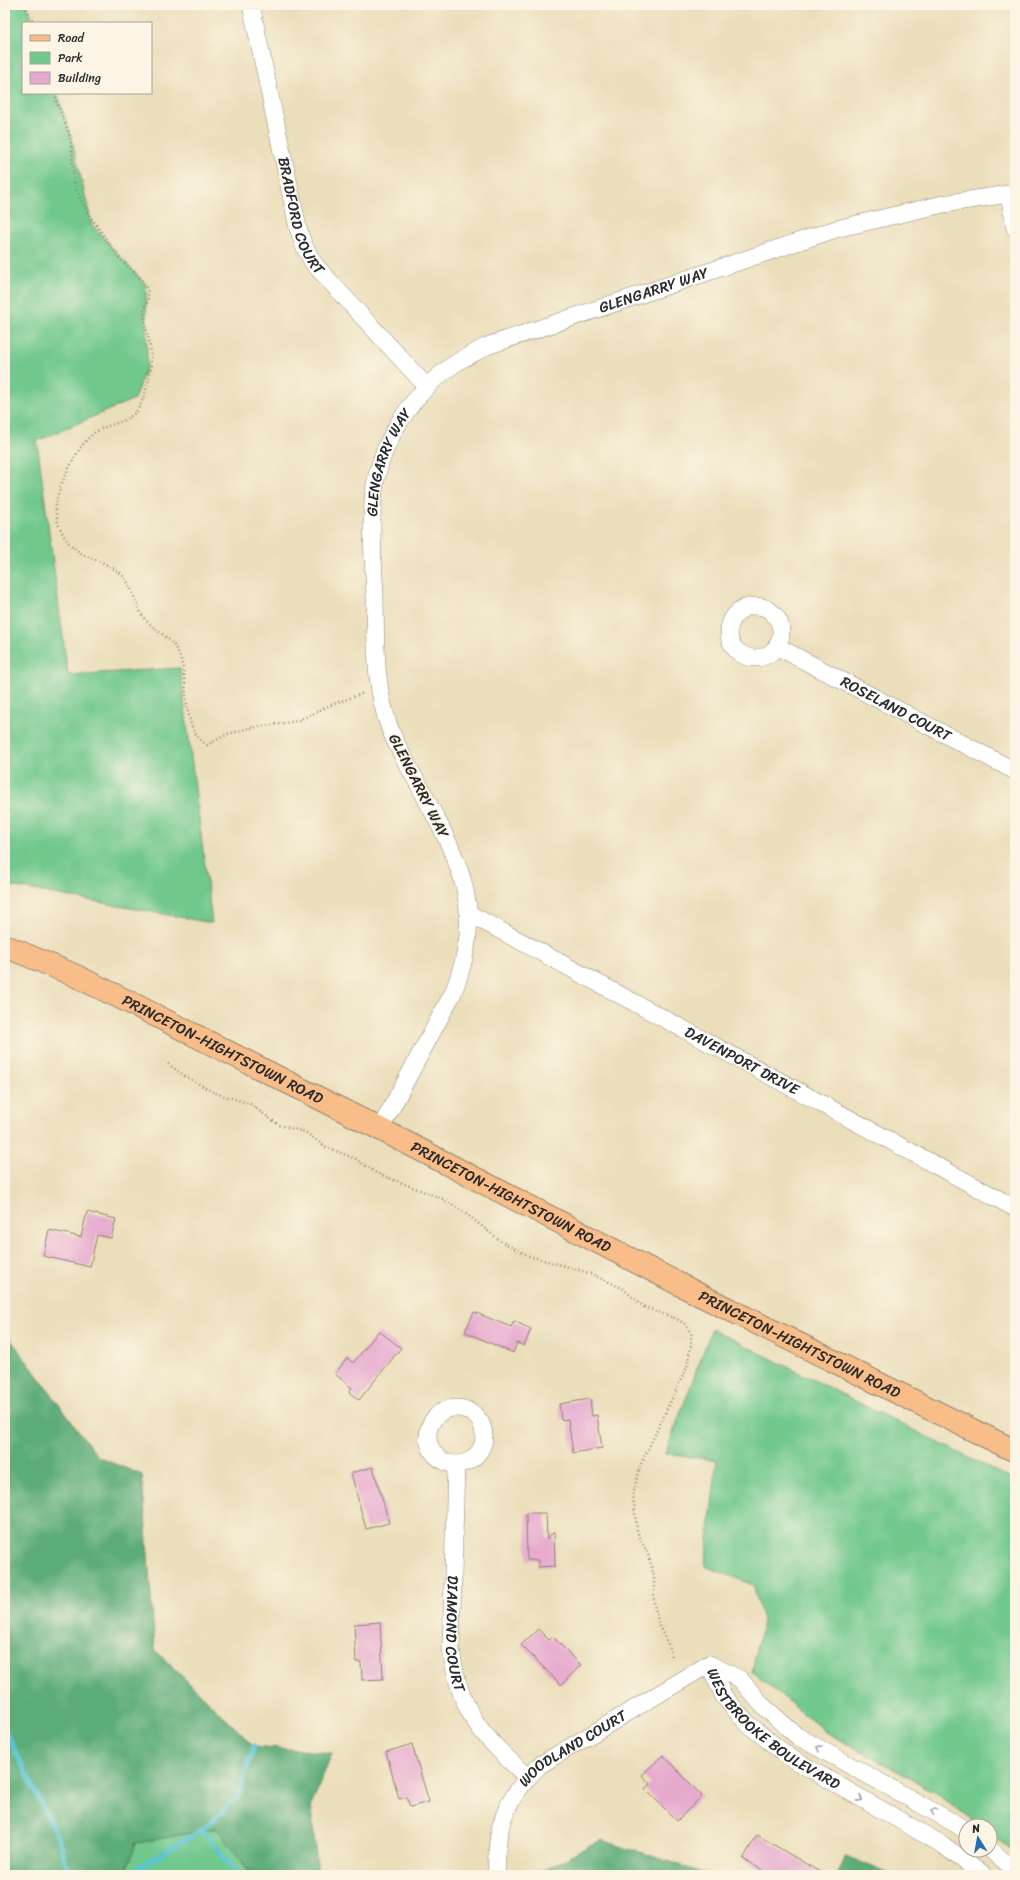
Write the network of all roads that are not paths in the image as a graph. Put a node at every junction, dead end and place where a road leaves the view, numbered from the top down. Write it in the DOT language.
graph roads {
  1 [pos="251,5"];
  2 [pos="1012,193"];
  3 [pos="1015,228"];
  4 [pos="427,387"];
  5 [pos="778,647"];
  6 [pos="1015,771"];
  7 [pos="470,914"];
  8 [pos="5,946"];
  9 [pos="380,1129"];
  10 [pos="1015,1208"];
  11 [pos="1015,1451"];
  12 [pos="456,1464"];
  13 [pos="709,1664"];
  14 [pos="527,1777"];
  15 [pos="958,1825"];
  16 [pos="998,1856"];
  17 [pos="1015,1872"];
  18 [pos="497,1875"];
  19 [pos="983,1875"];
  1 -- 4 [label="street, BRADFORD COURT"];
  2 -- 3 [label="street"];
  2 -- 4 [label="street, GLENGARRY WAY"];
  4 -- 7 [label="street, GLENGARRY WAY"];
  5 -- 6 [label="street, ROSELAND COURT"];
  7 -- 9 [label="street, GLENGARRY WAY"];
  7 -- 10 [label="street, DAVENPORT DRIVE"];
  8 -- 9 [label="main road, PRINCETON-HIGHTSTOWN ROAD"];
  9 -- 11 [label="main road, PRINCETON-HIGHTSTOWN ROAD"];
  12 -- 14 [label="street, DIAMOND COURT"];
  13 -- 14 [label="street, WOODLAND COURT"];
  15 -- 13 [label="street, WESTBROOKE BOULEVARD, one-way"];
  13 -- 19 [label="street, WESTBROOKE BOULEVARD, one-way"];
  14 -- 18 [label="street, WOODLAND COURT"];
  16 -- 17 [label="street"];
}
